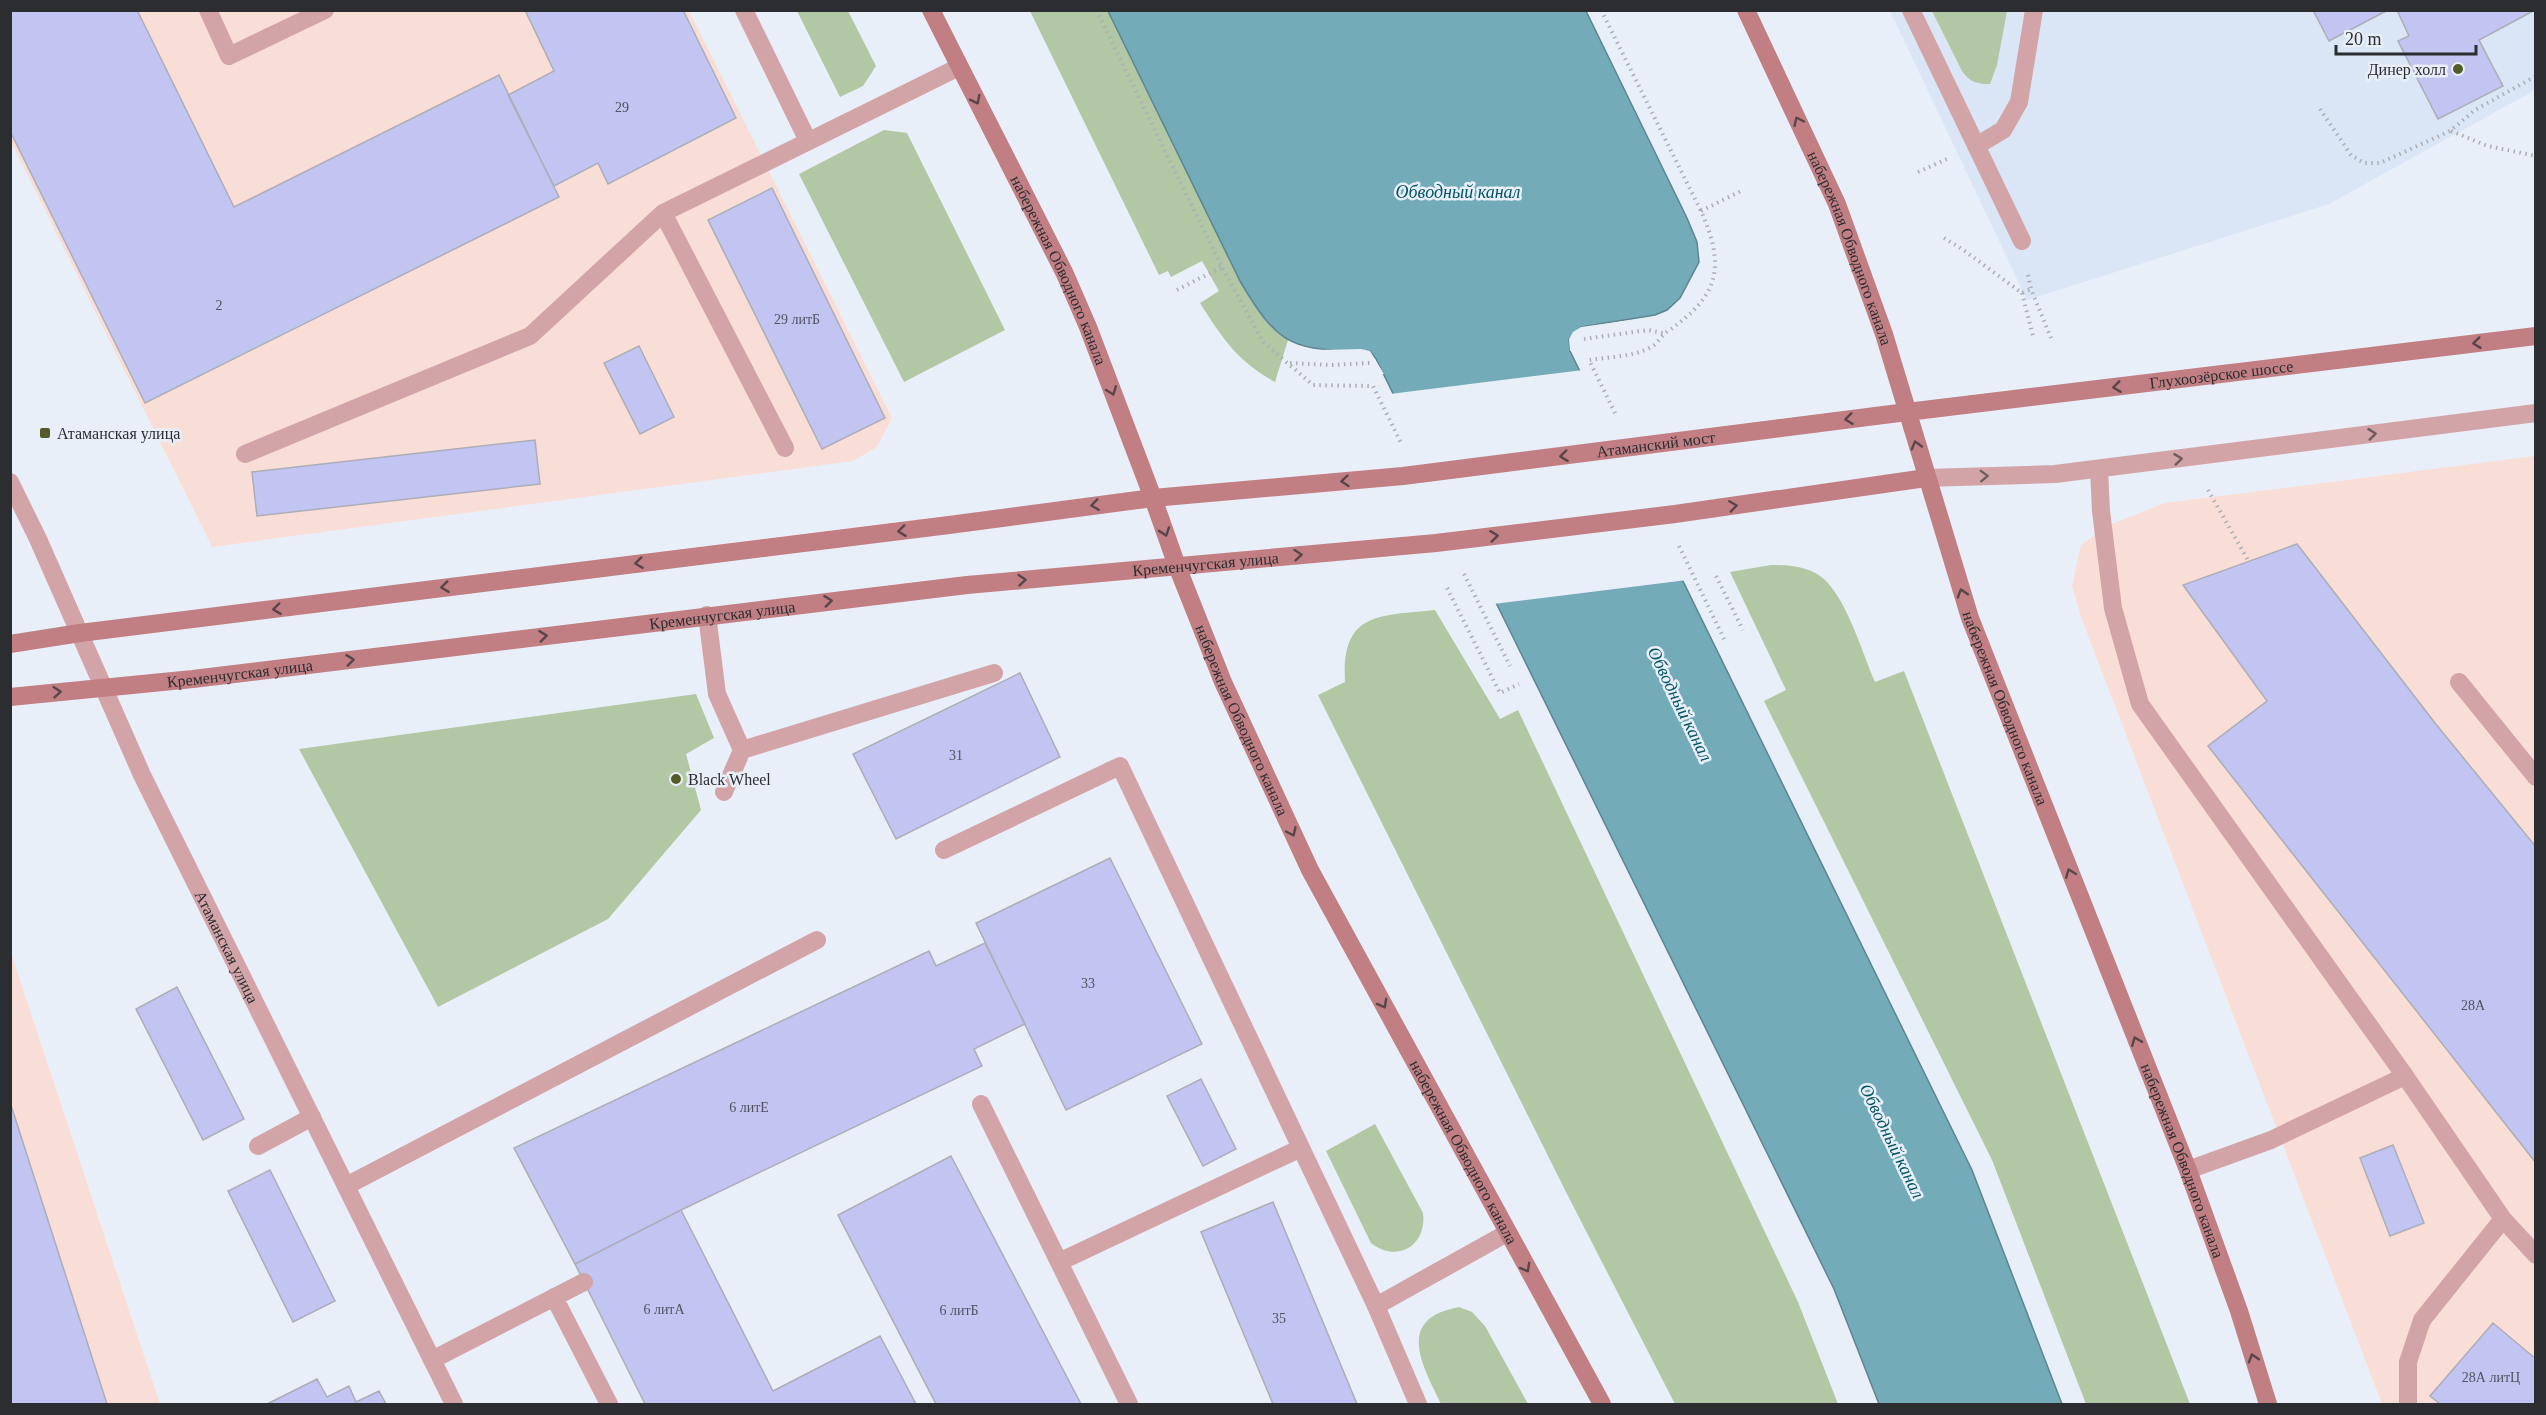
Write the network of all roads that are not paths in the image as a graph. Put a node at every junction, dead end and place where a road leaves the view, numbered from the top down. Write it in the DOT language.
graph roads {
  1 [pos="208,10"];
  2 [pos="325,10"];
  3 [pos="744,10"];
  4 [pos="931,10"];
  5 [pos="1746,10"];
  6 [pos="1911,10"];
  7 [pos="2034,10"];
  8 [pos="959,67"];
  9 [pos="808,141"];
  10 [pos="1976,146"];
  11 [pos="663,213"];
  12 [pos="2022,241"];
  13 [pos="2535,336"];
  14 [pos="1907,412"];
  15 [pos="2535,413"];
  16 [pos="786,448"];
  17 [pos="245,454"];
  18 [pos="2099,469"];
  19 [pos="1926,478"];
  20 [pos="13,493"];
  21 [pos="1153,498"];
  22 [pos="1177,566"];
  23 [pos="707,615"];
  24 [pos="80,633"];
  25 [pos="10,644"];
  26 [pos="994,673"];
  27 [pos="2459,682"];
  28 [pos="104,688"];
  29 [pos="10,697"];
  30 [pos="742,750"];
  31 [pos="2535,777"];
  32 [pos="724,792"];
  33 [pos="944,850"];
  34 [pos="817,940"];
  35 [pos="2405,1076"];
  36 [pos="981,1104"];
  37 [pos="312,1117"];
  38 [pos="258,1146"];
  39 [pos="1301,1148"];
  40 [pos="2188,1170"];
  41 [pos="346,1186"];
  42 [pos="2503,1219"];
  43 [pos="1507,1233"];
  44 [pos="2535,1255"];
  45 [pos="1059,1262"];
  46 [pos="584,1282"];
  47 [pos="555,1297"];
  48 [pos="1376,1306"];
  49 [pos="432,1360"];
  50 [pos="454,1404"];
  51 [pos="609,1404"];
  52 [pos="1129,1404"];
  53 [pos="1418,1404"];
  54 [pos="1602,1404"];
  55 [pos="2268,1404"];
  56 [pos="2408,1404"];
  1 -- 2 [label="street"];
  3 -- 9 [label="street"];
  4 -- 8 [label="main road, набережная Обводного канала"];
  14 -- 5 [label="main road, набережная Обводного канала, one-way"];
  6 -- 10 [label="street"];
  7 -- 10 [label="street"];
  8 -- 9 [label="street"];
  8 -- 21 [label="main road, набережная Обводного канала, one-way"];
  9 -- 11 [label="street"];
  10 -- 12 [label="street"];
  11 -- 16 [label="street"];
  11 -- 17 [label="street"];
  13 -- 14 [label="main road, Глухоозёрское шоссе, one-way"];
  19 -- 14 [label="main road, набережная Обводного канала, one-way"];
  14 -- 21 [label="main road, Атаманский мост, one-way"];
  18 -- 15 [label="street, one-way"];
  19 -- 18 [label="street, one-way"];
  18 -- 35 [label="street"];
  22 -- 19 [label="main road, Кременчугская улица, one-way"];
  40 -- 19 [label="main road, набережная Обводного канала, one-way"];
  20 -- 24 [label="street, Атаманская улица"];
  21 -- 22 [label="main road, набережная Обводного канала, one-way"];
  21 -- 24 [label="main road, one-way"];
  23 -- 22 [label="main road, Кременчугская улица, one-way"];
  22 -- 43 [label="main road, набережная Обводного канала, one-way"];
  28 -- 23 [label="main road, Кременчугская улица, one-way"];
  23 -- 30 [label="street"];
  24 -- 25 [label="main road"];
  24 -- 28 [label="street, Атаманская улица"];
  26 -- 30 [label="street"];
  27 -- 31 [label="street"];
  29 -- 28 [label="main road, Кременчугская улица, one-way"];
  28 -- 37 [label="street, Атаманская улица"];
  30 -- 32 [label="street"];
  33 -- 39 [label="street"];
  34 -- 41 [label="street"];
  35 -- 40 [label="street"];
  35 -- 42 [label="street"];
  36 -- 45 [label="street"];
  37 -- 38 [label="street"];
  37 -- 41 [label="street, Атаманская улица"];
  39 -- 45 [label="street"];
  39 -- 48 [label="street"];
  55 -- 40 [label="main road, набережная Обводного канала, one-way"];
  41 -- 49 [label="street, Атаманская улица"];
  42 -- 44 [label="street"];
  42 -- 56 [label="street"];
  43 -- 48 [label="street"];
  43 -- 54 [label="main road, набережная Обводного канала, one-way"];
  45 -- 52 [label="street"];
  46 -- 47 [label="street"];
  47 -- 49 [label="street"];
  47 -- 51 [label="street"];
  48 -- 53 [label="street"];
  49 -- 50 [label="street, Атаманская улица"];
}
